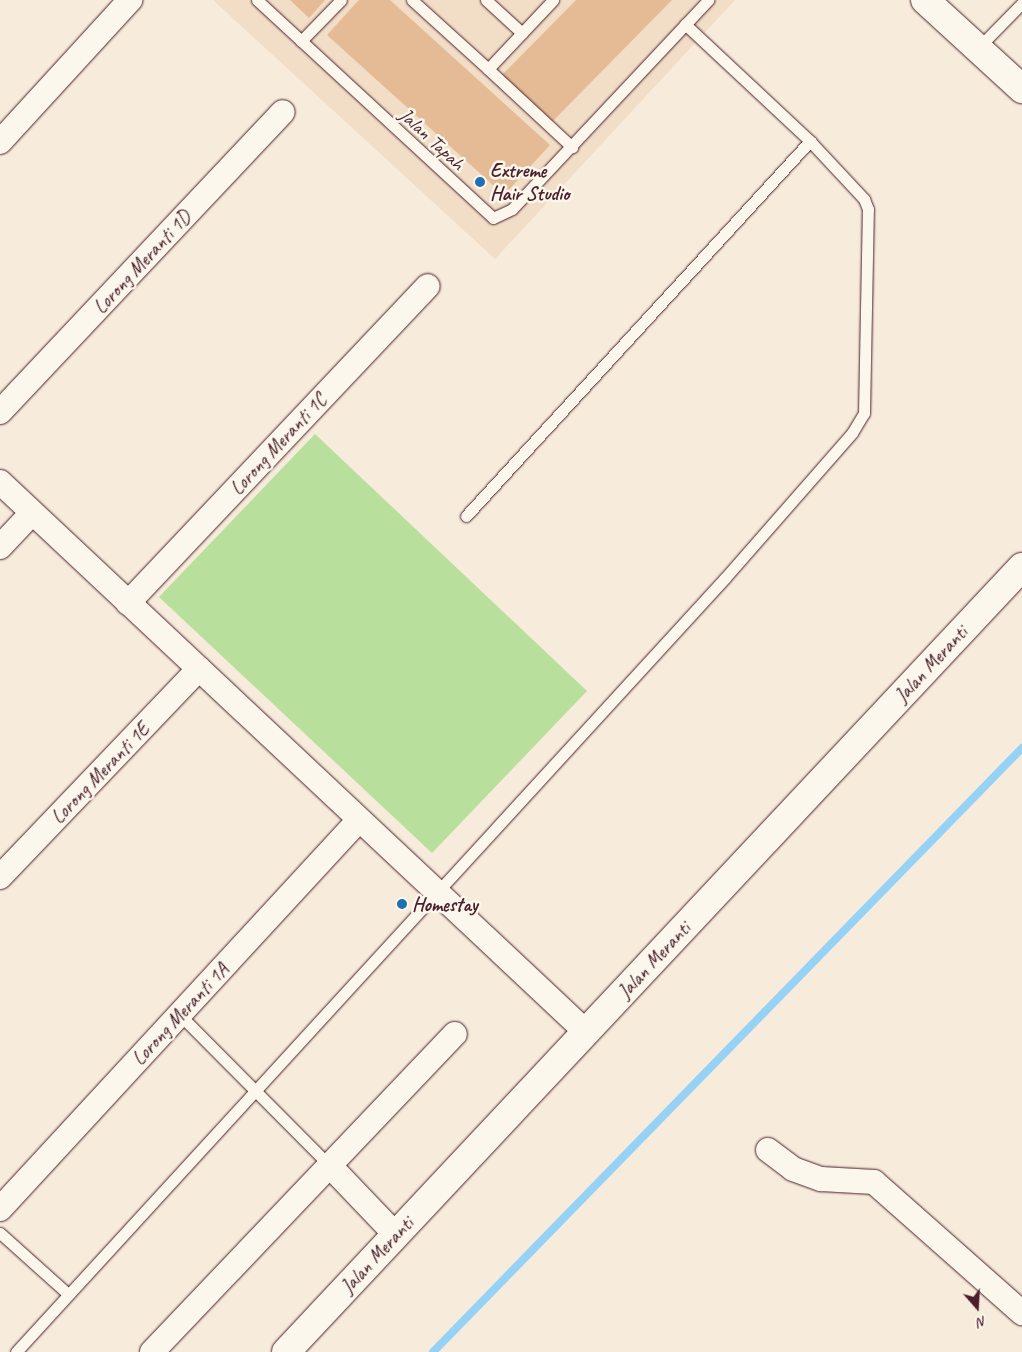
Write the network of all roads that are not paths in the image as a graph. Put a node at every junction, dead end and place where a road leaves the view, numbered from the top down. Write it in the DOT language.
graph roads {
  1 [pos="130,0"];
  2 [pos="257,0"];
  3 [pos="341,0"];
  4 [pos="412,0"];
  5 [pos="486,0"];
  6 [pos="553,0"];
  7 [pos="708,0"];
  8 [pos="925,0"];
  9 [pos="1022,3"];
  10 [pos="685,24"];
  11 [pos="522,33"];
  12 [pos="300,42"];
  13 [pos="978,49"];
  14 [pos="488,69"];
  15 [pos="1022,89"];
  16 [pos="283,112"];
  17 [pos="810,141"];
  18 [pos="0,142"];
  19 [pos="572,147"];
  20 [pos="428,286"];
  21 [pos="0,412"];
  22 [pos="0,482"];
  23 [pos="32,513"];
  24 [pos="466,516"];
  25 [pos="0,548"];
  26 [pos="1022,567"];
  27 [pos="128,603"];
  28 [pos="199,669"];
  29 [pos="359,820"];
  30 [pos="0,877"];
  31 [pos="437,893"];
  32 [pos="179,1014"];
  33 [pos="586,1032"];
  34 [pos="456,1034"];
  35 [pos="256,1091"];
  36 [pos="768,1150"];
  37 [pos="332,1167"];
  38 [pos="0,1208"];
  39 [pos="0,1233"];
  40 [pos="396,1235"];
  41 [pos="68,1294"];
  42 [pos="1022,1312"];
  43 [pos="16,1352"];
  44 [pos="152,1352"];
  45 [pos="286,1352"];
  1 -- 18 [label="street"];
  2 -- 12 [label="lane, Jalan Tapah"];
  3 -- 12 [label="lane"];
  4 -- 14 [label="lane"];
  5 -- 11 [label="lane"];
  6 -- 11 [label="lane"];
  7 -- 10 [label="lane, Jalan Tapah"];
  8 -- 13 [label="main road"];
  9 -- 13 [label="lane"];
  10 -- 17 [label="lane"];
  10 -- 19 [label="lane, Jalan Tapah"];
  11 -- 14 [label="lane"];
  12 -- 19 [label="lane, Jalan Tapah"];
  13 -- 15 [label="main road"];
  14 -- 19 [label="lane"];
  16 -- 21 [label="street, Lorong Meranti 1D"];
  17 -- 24 [label="lane"];
  17 -- 31 [label="lane"];
  20 -- 27 [label="street, Lorong Meranti 1C"];
  22 -- 23 [label="street"];
  23 -- 25 [label="street"];
  23 -- 27 [label="street"];
  26 -- 33 [label="main road, Jalan Meranti"];
  27 -- 28 [label="street"];
  28 -- 29 [label="street"];
  28 -- 30 [label="street, Lorong Meranti 1E"];
  29 -- 31 [label="street"];
  29 -- 32 [label="street, Lorong Meranti 1A"];
  31 -- 33 [label="street"];
  31 -- 35 [label="lane"];
  32 -- 35 [label="lane"];
  32 -- 38 [label="street, Lorong Meranti 1A"];
  33 -- 40 [label="main road, Jalan Meranti"];
  34 -- 37 [label="street"];
  35 -- 37 [label="lane"];
  35 -- 41 [label="lane"];
  36 -- 42 [label="street"];
  37 -- 40 [label="street"];
  37 -- 44 [label="street"];
  39 -- 41 [label="lane"];
  40 -- 45 [label="main road, Jalan Meranti"];
  41 -- 43 [label="lane"];
}
